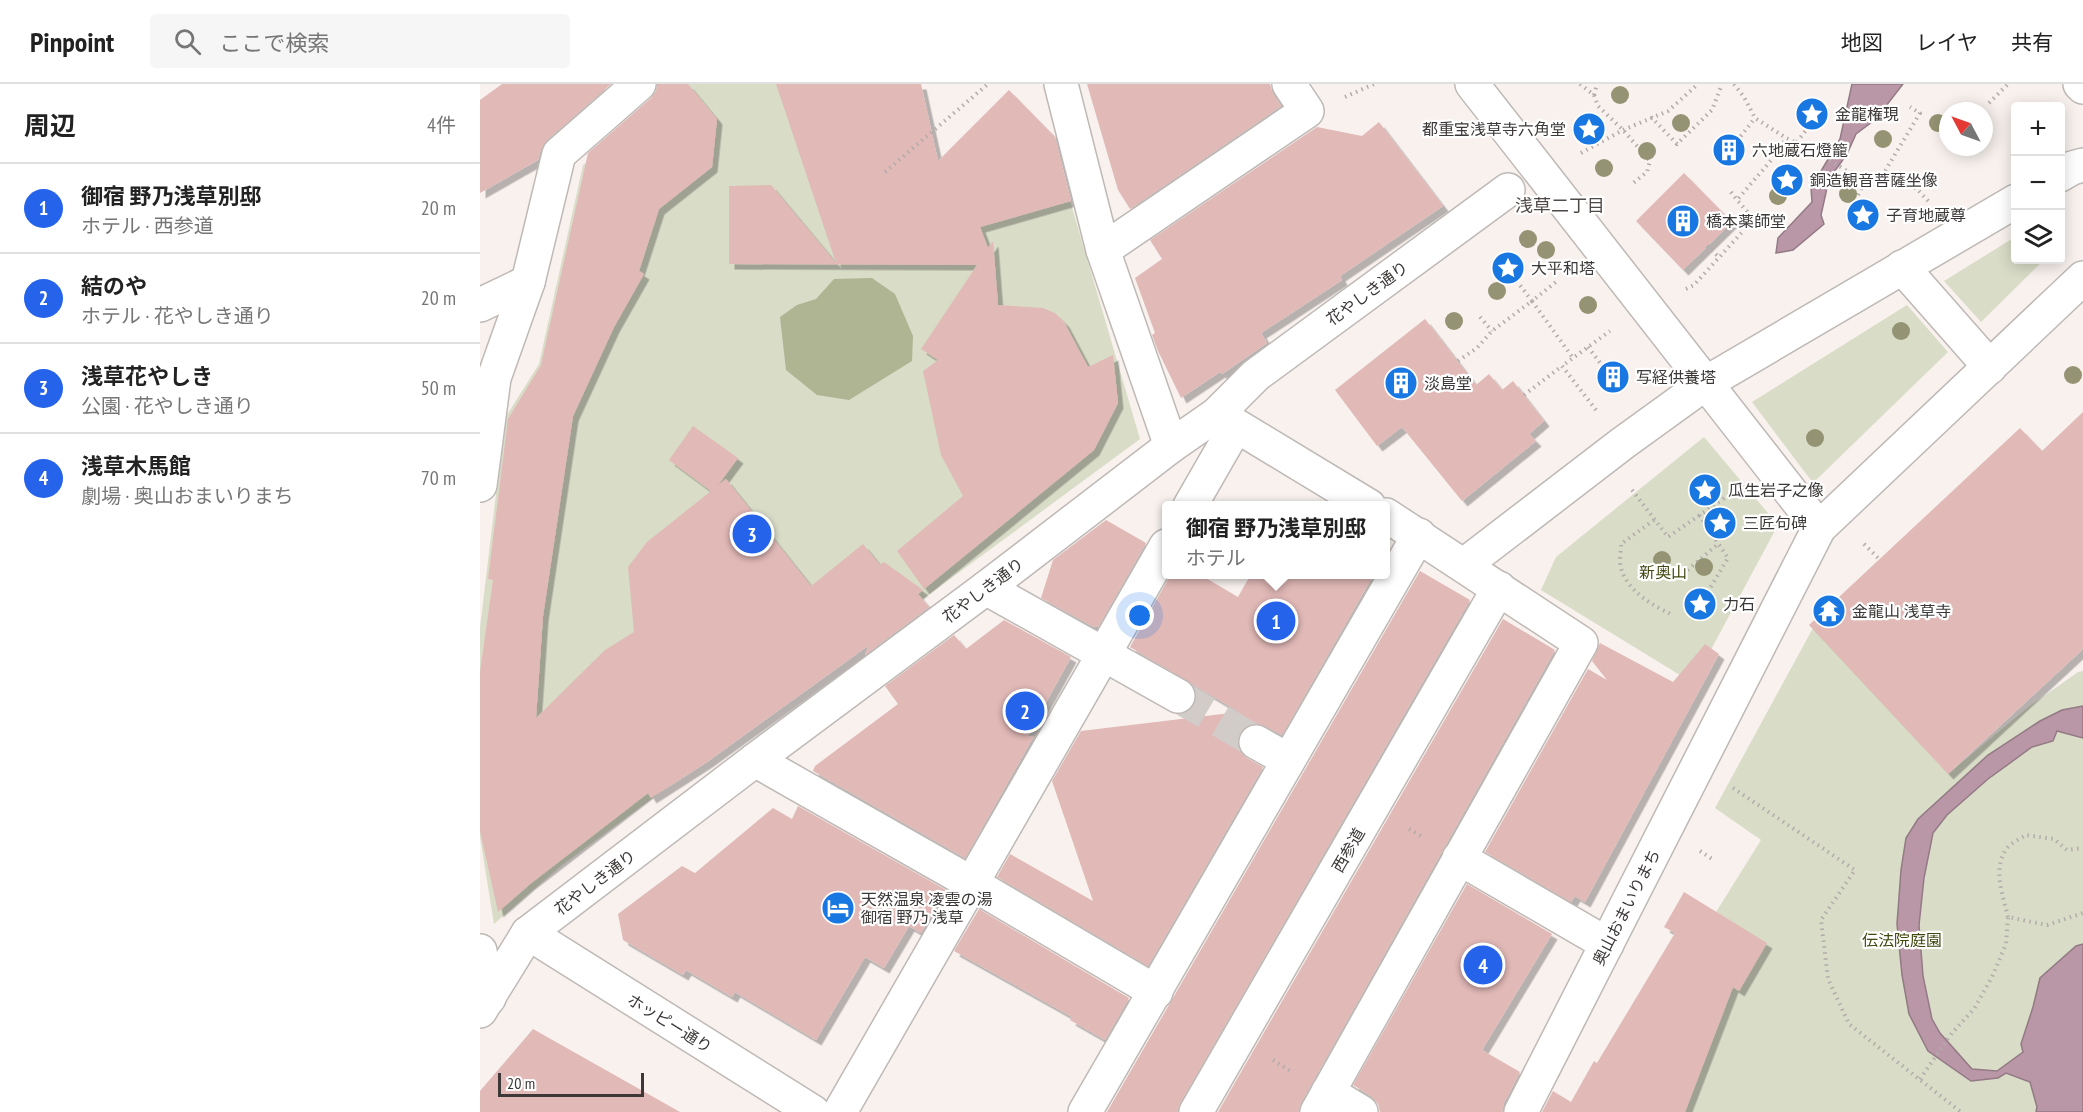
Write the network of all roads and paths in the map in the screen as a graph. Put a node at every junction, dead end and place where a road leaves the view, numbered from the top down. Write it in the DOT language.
graph roads {
  1 [pos="639,84"];
  2 [pos="988,84"];
  3 [pos="1061,84"];
  4 [pos="1290,84"];
  5 [pos="1472,84"];
  6 [pos="1580,84"];
  7 [pos="1597,84"];
  8 [pos="1698,84"];
  9 [pos="1722,84"];
  10 [pos="1734,84"];
  11 [pos="2008,84"];
  12 [pos="1594,94"];
  13 [pos="1990,102"];
  14 [pos="1910,106"];
  15 [pos="1651,117"];
  16 [pos="1755,118"];
  17 [pos="1810,125"];
  18 [pos="1623,130"];
  19 [pos="1785,138"];
  20 [pos="1737,141"];
  21 [pos="1797,142"];
  22 [pos="2083,165"];
  23 [pos="1537,169"];
  24 [pos="1927,170"];
  25 [pos="885,172"];
  26 [pos="2065,172"];
  27 [pos="1867,178"];
  28 [pos="1879,181"];
  29 [pos="1632,184"];
  30 [pos="1916,188"];
  31 [pos="1508,190"];
  32 [pos="1731,192"];
  33 [pos="1858,195"];
  34 [pos="1737,200"];
  35 [pos="2011,204"];
  36 [pos="1955,236"];
  37 [pos="1707,246"];
  38 [pos="1103,250"];
  39 [pos="1720,258"];
  40 [pos="1902,267"];
  41 [pos="1513,276"];
  42 [pos="2083,278"];
  43 [pos="528,282"];
  44 [pos="1556,282"];
  45 [pos="1532,301"];
  46 [pos="480,305"];
  47 [pos="1649,311"];
  48 [pos="1480,317"];
  49 [pos="1492,331"];
  50 [pos="1588,347"];
  51 [pos="1573,358"];
  52 [pos="1458,361"];
  53 [pos="1562,366"];
  54 [pos="1990,367"];
  55 [pos="1604,368"];
  56 [pos="1706,382"];
  57 [pos="1524,395"];
  58 [pos="1227,420"];
  59 [pos="1623,443"];
  60 [pos="1171,446"];
  61 [pos="1744,484"];
  62 [pos="480,485"];
  63 [pos="1630,487"];
  64 [pos="1192,501"];
  65 [pos="1361,501"];
  66 [pos="1699,515"];
  67 [pos="1390,517"];
  68 [pos="1654,520"];
  69 [pos="1819,528"];
  70 [pos="1419,535"];
  71 [pos="1718,544"];
  72 [pos="1162,555"];
  73 [pos="1464,565"];
  74 [pos="1683,574"];
  75 [pos="986,588"];
  76 [pos="1499,588"];
  77 [pos="1706,595"];
  78 [pos="1673,615"];
  79 [pos="1104,654"];
  80 [pos="1178,696"];
  81 [pos="1256,742"];
  82 [pos="754,760"];
  83 [pos="1288,760"];
  84 [pos="1698,764"];
  85 [pos="2083,848"];
  86 [pos="1459,858"];
  87 [pos="973,884"];
  88 [pos="2083,913"];
  89 [pos="2008,917"];
  90 [pos="528,933"];
  91 [pos="1607,944"];
  92 [pos="480,951"];
  93 [pos="1156,992"];
  94 [pos="485,1004"];
  95 [pos="1920,1079"];
  96 [pos="1322,1102"];
  97 [pos="813,1112"];
  98 [pos="840,1112"];
  99 [pos="1085,1112"];
  100 [pos="1196,1112"];
  101 [pos="1361,1112"];
  102 [pos="1521,1112"];
  103 [pos="1961,1112"];
  1 -- 43 [label="street"];
  2 -- 25 [label="path"];
  3 -- 38 [label="street"];
  4 -- 38 [label="street"];
  5 -- 23 [label="street"];
  6 -- 12 [label="path"];
  7 -- 12 [label="path"];
  8 -- 15 [label="path"];
  9 -- 15 [label="path"];
  10 -- 16 [label="path"];
  11 -- 13 [label="path"];
  12 -- 18 [label="path"];
  14 -- 28 [label="path"];
  15 -- 18 [label="path"];
  16 -- 19 [label="path"];
  16 -- 20 [label="path"];
  17 -- 21 [label="path"];
  18 -- 23 [label="path"];
  18 -- 29 [label="path"];
  19 -- 21 [label="path"];
  19 -- 34 [label="path"];
  21 -- 27 [label="path"];
  22 -- 26 [label="street"];
  23 -- 47 [label="street"];
  24 -- 30 [label="path"];
  27 -- 28 [label="path"];
  27 -- 33 [label="path"];
  28 -- 30 [label="path"];
  30 -- 36 [label="path"];
  31 -- 58 [label="street, 花やしき通り"];
  32 -- 34 [label="path"];
  34 -- 39 [label="path"];
  35 -- 36 [label="street"];
  36 -- 40 [label="street"];
  37 -- 39 [label="path"];
  38 -- 60 [label="street"];
  39 -- 47 [label="path"];
  40 -- 54 [label="street"];
  40 -- 56 [label="street"];
  41 -- 45 [label="path"];
  42 -- 54 [label="street, 奥山おまいりまち"];
  43 -- 46 [label="street"];
  43 -- 62 [label="street"];
  44 -- 45 [label="path"];
  45 -- 49 [label="path"];
  45 -- 51 [label="path"];
  47 -- 50 [label="path"];
  47 -- 56 [label="street"];
  48 -- 49 [label="path"];
  49 -- 52 [label="path"];
  50 -- 51 [label="path"];
  50 -- 55 [label="path"];
  51 -- 53 [label="path"];
  53 -- 57 [label="path"];
  53 -- 59 [label="path"];
  54 -- 69 [label="street, 奥山おまいりまち"];
  56 -- 59 [label="street"];
  56 -- 69 [label="street"];
  58 -- 60 [label="street, 花やしき通り"];
  58 -- 64 [label="street"];
  58 -- 65 [label="street"];
  59 -- 73 [label="street"];
  60 -- 75 [label="street, 花やしき通り"];
  61 -- 66 [label="path"];
  63 -- 68 [label="path"];
  66 -- 68 [label="path"];
  66 -- 71 [label="path"];
  67 -- 70 [label="street"];
  68 -- 78 [label="path"];
  69 -- 84 [label="street, 奥山おまいりまち"];
  70 -- 73 [label="street"];
  70 -- 83 [label="street"];
  71 -- 74 [label="path"];
  71 -- 77 [label="path"];
  72 -- 79 [label="street"];
  73 -- 76 [label="street"];
  75 -- 79 [label="street"];
  75 -- 82 [label="street, 花やしき通り"];
  76 -- 86 [label="street"];
  76 -- 100 [label="street, 西参道"];
  79 -- 80 [label="street"];
  79 -- 87 [label="street"];
  81 -- 83 [label="street"];
  82 -- 87 [label="street"];
  82 -- 90 [label="street, 花やしき通り"];
  83 -- 93 [label="street"];
  84 -- 91 [label="street, 奥山おまいりまち"];
  84 -- 95 [label="path"];
  85 -- 89 [label="path"];
  86 -- 91 [label="street"];
  86 -- 96 [label="street"];
  87 -- 93 [label="street"];
  87 -- 98 [label="street"];
  88 -- 89 [label="path"];
  89 -- 95 [label="path"];
  90 -- 94 [label="street, 花やしき通り"];
  90 -- 97 [label="street, ホッピー通り"];
  91 -- 102 [label="street, 奥山おまいりまち"];
  92 -- 94 [label="street"];
  93 -- 99 [label="street"];
  95 -- 103 [label="path"];
  96 -- 101 [label="street"];
}
